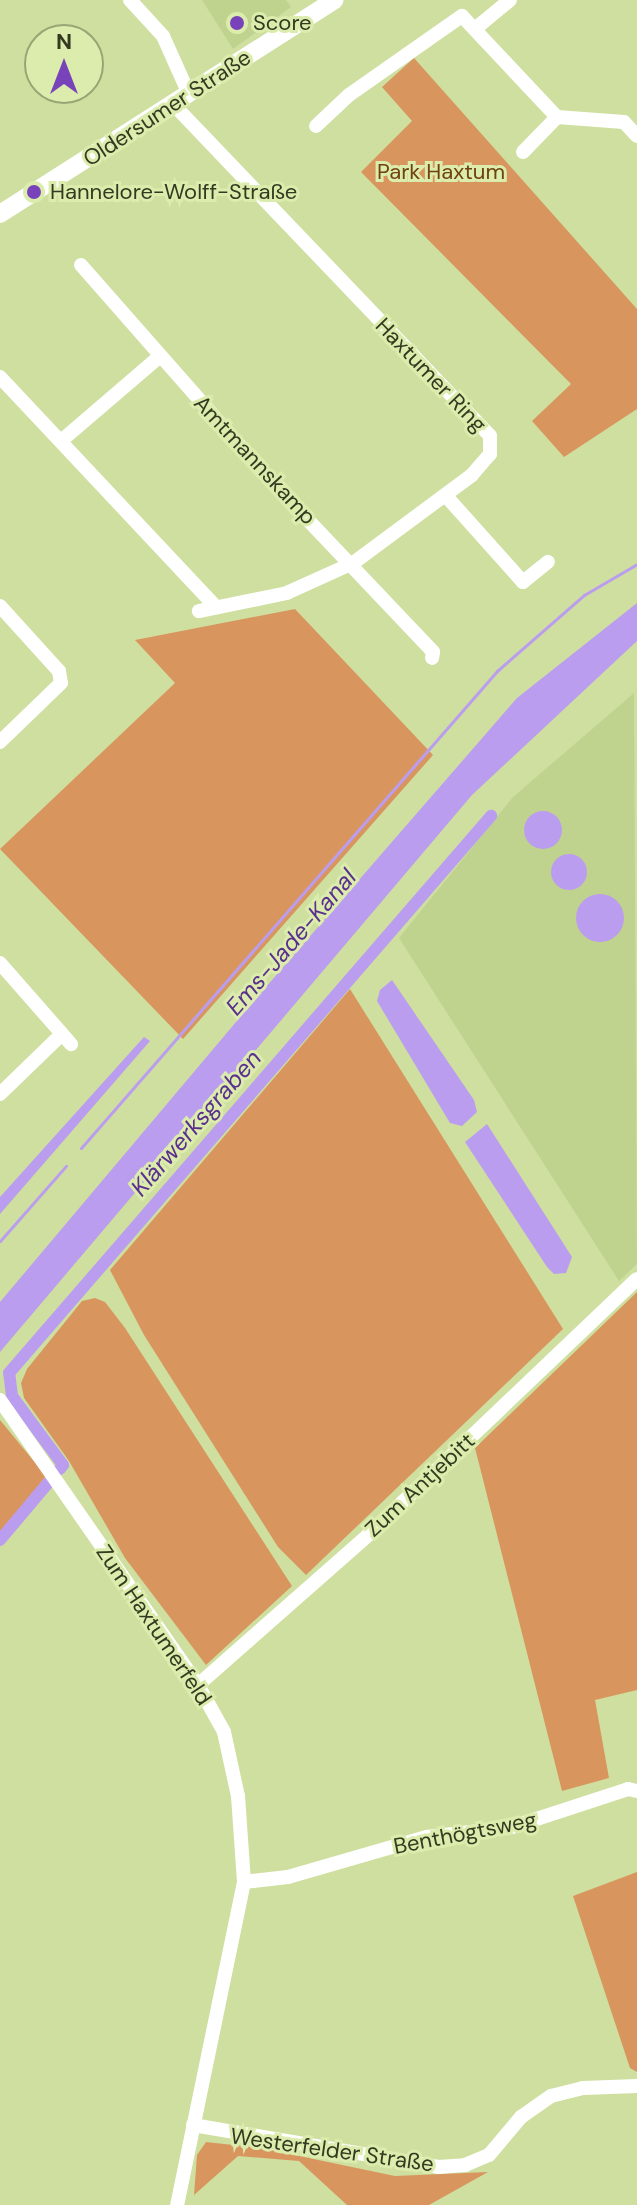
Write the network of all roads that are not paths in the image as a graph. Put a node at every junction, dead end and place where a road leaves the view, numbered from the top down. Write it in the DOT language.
graph roads {
  1 [pos="130,0"];
  2 [pos="334,0"];
  3 [pos="510,0"];
  4 [pos="476,28"];
  5 [pos="181,99"];
  6 [pos="557,117"];
  7 [pos="316,126"];
  8 [pos="637,136"];
  9 [pos="523,152"];
  10 [pos="0,214"];
  11 [pos="81,265"];
  12 [pos="160,356"];
  13 [pos="0,377"];
  14 [pos="61,441"];
  15 [pos="446,496"];
  16 [pos="548,562"];
  17 [pos="353,563"];
  18 [pos="0,606"];
  19 [pos="216,607"];
  20 [pos="199,611"];
  21 [pos="432,658"];
  22 [pos="0,742"];
  23 [pos="0,963"];
  24 [pos="0,1094"];
  25 [pos="637,1279"];
  26 [pos="0,1400"];
  27 [pos="198,1685"];
  28 [pos="637,1791"];
  29 [pos="244,1882"];
  30 [pos="637,2086"];
  31 [pos="193,2125"];
  32 [pos="177,2205"];
  1 -- 5 [label="street, Haxtumer Ring"];
  2 -- 5 [label="main road, Oldersumer Straße"];
  3 -- 4 [label="street"];
  4 -- 6 [label="street"];
  4 -- 7 [label="street"];
  5 -- 10 [label="main road, Oldersumer Straße"];
  5 -- 15 [label="street, Haxtumer Ring"];
  6 -- 8 [label="street"];
  6 -- 9 [label="street"];
  11 -- 12 [label="street, Amtmannskamp"];
  12 -- 14 [label="street"];
  12 -- 17 [label="street, Amtmannskamp"];
  13 -- 14 [label="street"];
  14 -- 19 [label="street"];
  15 -- 16 [label="street"];
  15 -- 17 [label="street, Haxtumer Ring"];
  17 -- 19 [label="street, Haxtumer Ring"];
  17 -- 21 [label="street, Amtmannskamp"];
  18 -- 22 [label="street"];
  19 -- 20 [label="street, Haxtumer Ring"];
  23 -- 24 [label="street"];
  25 -- 27 [label="street, Zum Antjebitt"];
  26 -- 27 [label="street, Zum Haxtumerfeld"];
  27 -- 29 [label="street, Zum Haxtumerfeld"];
  28 -- 29 [label="street, Benthögtsweg"];
  29 -- 31 [label="street, Zum Haxtumerfeld"];
  30 -- 31 [label="street, Westerfelder Straße"];
  31 -- 32 [label="street, Zum Haxtumerfeld"];
}
